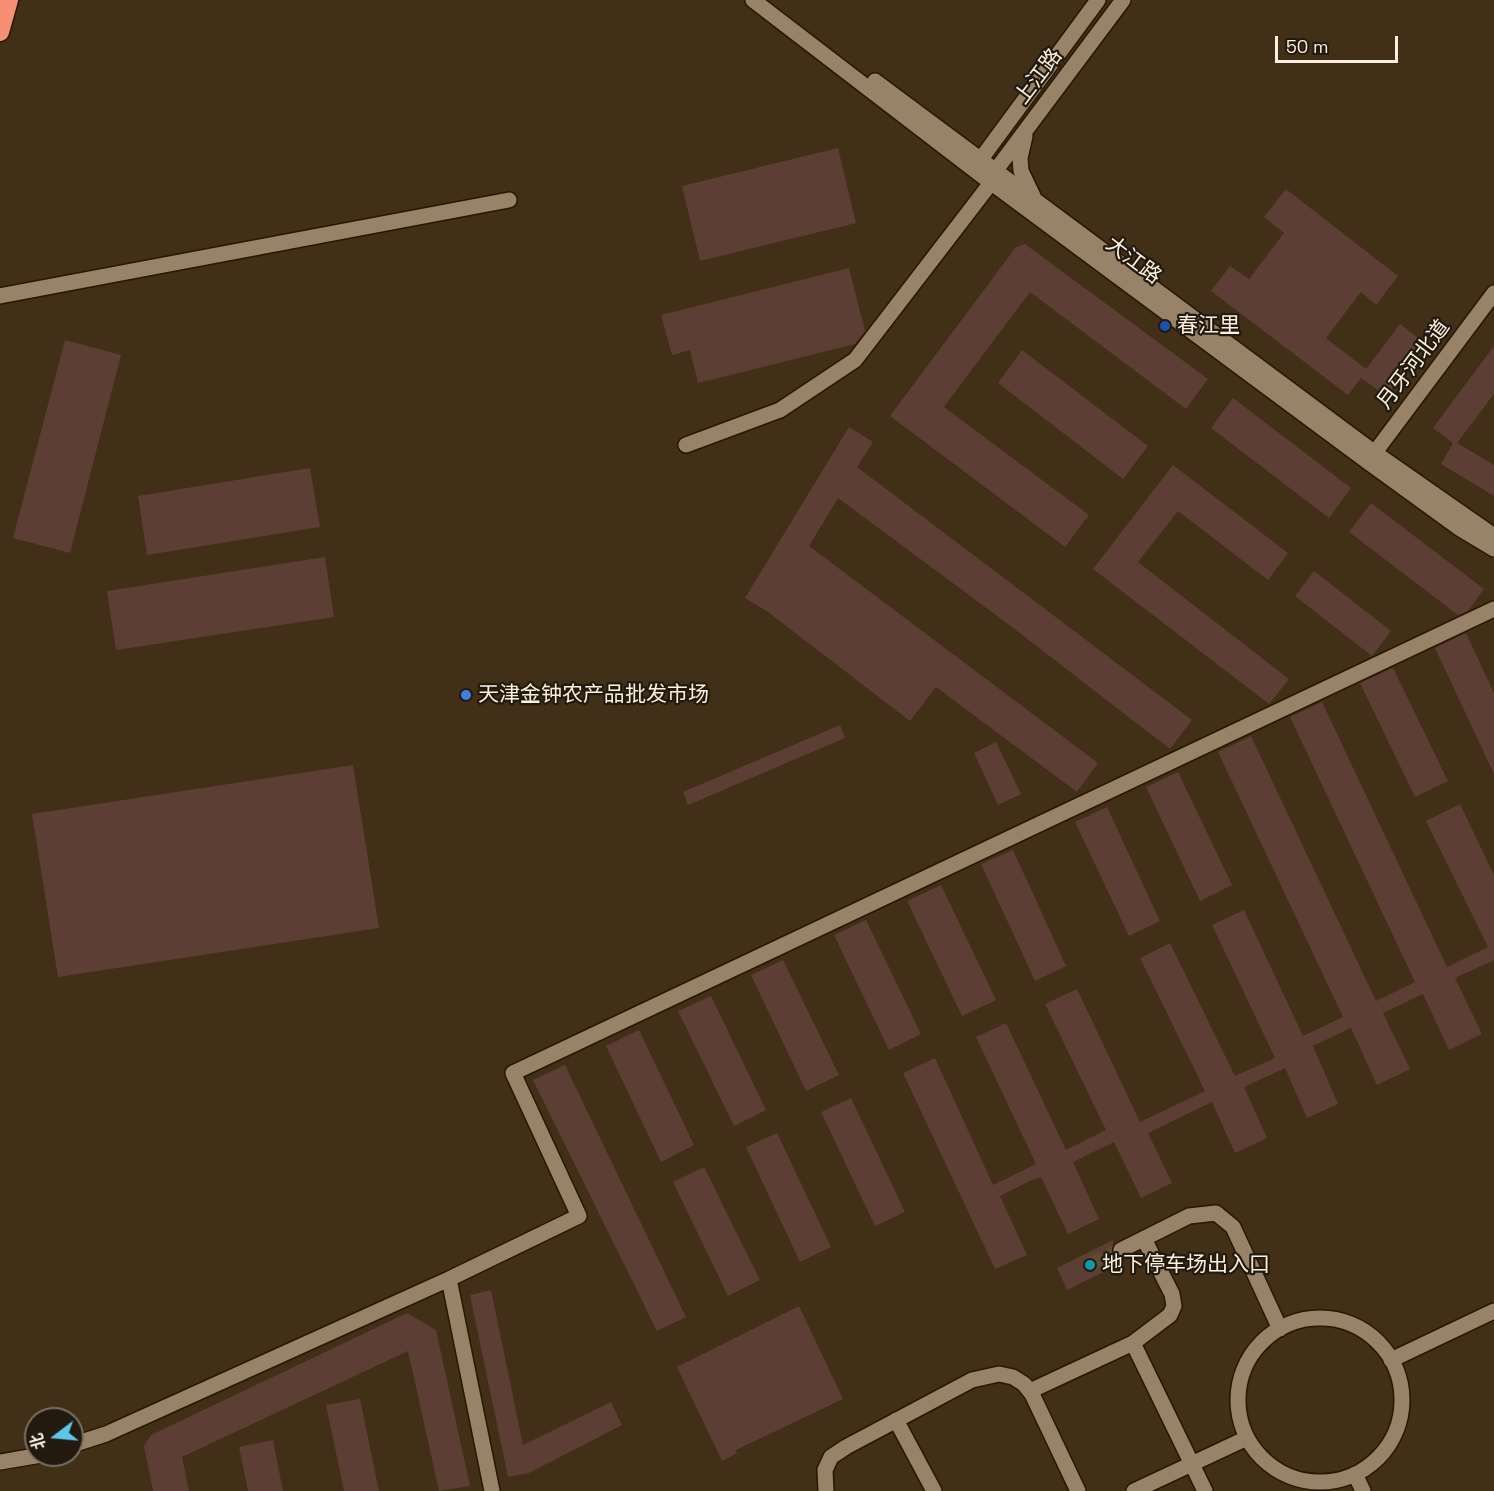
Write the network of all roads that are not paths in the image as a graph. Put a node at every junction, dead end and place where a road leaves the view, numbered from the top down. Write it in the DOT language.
graph roads {
  1 [pos="9,0"];
  2 [pos="753,0"];
  3 [pos="767,0"];
  4 [pos="1098,0"];
  5 [pos="1123,0"];
  6 [pos="0,32"];
  7 [pos="1012,117"];
  8 [pos="1028,127"];
  9 [pos="977,164"];
  10 [pos="998,174"];
  11 [pos="509,200"];
  12 [pos="1031,204"];
  13 [pos="1494,293"];
  14 [pos="0,296"];
  15 [pos="686,445"];
  16 [pos="1371,457"];
  17 [pos="1494,536"];
  18 [pos="1494,549"];
  19 [pos="1494,609"];
  20 [pos="1144,1239"];
  21 [pos="1121,1250"];
  22 [pos="449,1279"];
  23 [pos="1494,1311"];
  24 [pos="1280,1329"];
  25 [pos="1132,1343"];
  26 [pos="1391,1360"];
  27 [pos="1030,1391"];
  28 [pos="896,1420"];
  29 [pos="1247,1438"];
  30 [pos="84,1441"];
  31 [pos="24,1458"];
  32 [pos="0,1462"];
  33 [pos="1192,1463"];
  34 [pos="1355,1474"];
  35 [pos="492,1491"];
  36 [pos="826,1491"];
  37 [pos="934,1491"];
  38 [pos="1078,1491"];
  39 [pos="1134,1491"];
  40 [pos="1205,1491"];
  41 [pos="1363,1491"];
  1 -- 6 [label="highway"];
  2 -- 9 [label="street"];
  3 -- 9 [label="street"];
  4 -- 7 [label="street, 上江路"];
  5 -- 8 [label="street, 上江路"];
  7 -- 9 [label="street, 上江路"];
  7 -- 10 [label="street"];
  8 -- 10 [label="street, 上江路"];
  8 -- 12 [label="street"];
  9 -- 10 [label="street"];
  10 -- 12 [label="street"];
  10 -- 15 [label="street, 上江路"];
  11 -- 14 [label="street"];
  12 -- 16 [label="street, 大江路"];
  13 -- 16 [label="street, 月牙河北道"];
  16 -- 17 [label="street, 大江路"];
  16 -- 18 [label="street, 大江路"];
  19 -- 22 [label="street"];
  20 -- 21 [label="street"];
  20 -- 24 [label="street"];
  20 -- 25 [label="street"];
  22 -- 30 [label="street"];
  22 -- 35 [label="street"];
  23 -- 26 [label="street"];
  24 -- 26 [label="street"];
  24 -- 29 [label="street"];
  25 -- 27 [label="street"];
  25 -- 33 [label="street"];
  26 -- 34 [label="street"];
  27 -- 28 [label="street"];
  27 -- 38 [label="street"];
  28 -- 36 [label="street"];
  28 -- 37 [label="street"];
  29 -- 33 [label="street"];
  29 -- 34 [label="street"];
  31 -- 32 [label="street"];
  33 -- 39 [label="street"];
  33 -- 40 [label="street"];
  34 -- 41 [label="street"];
}
